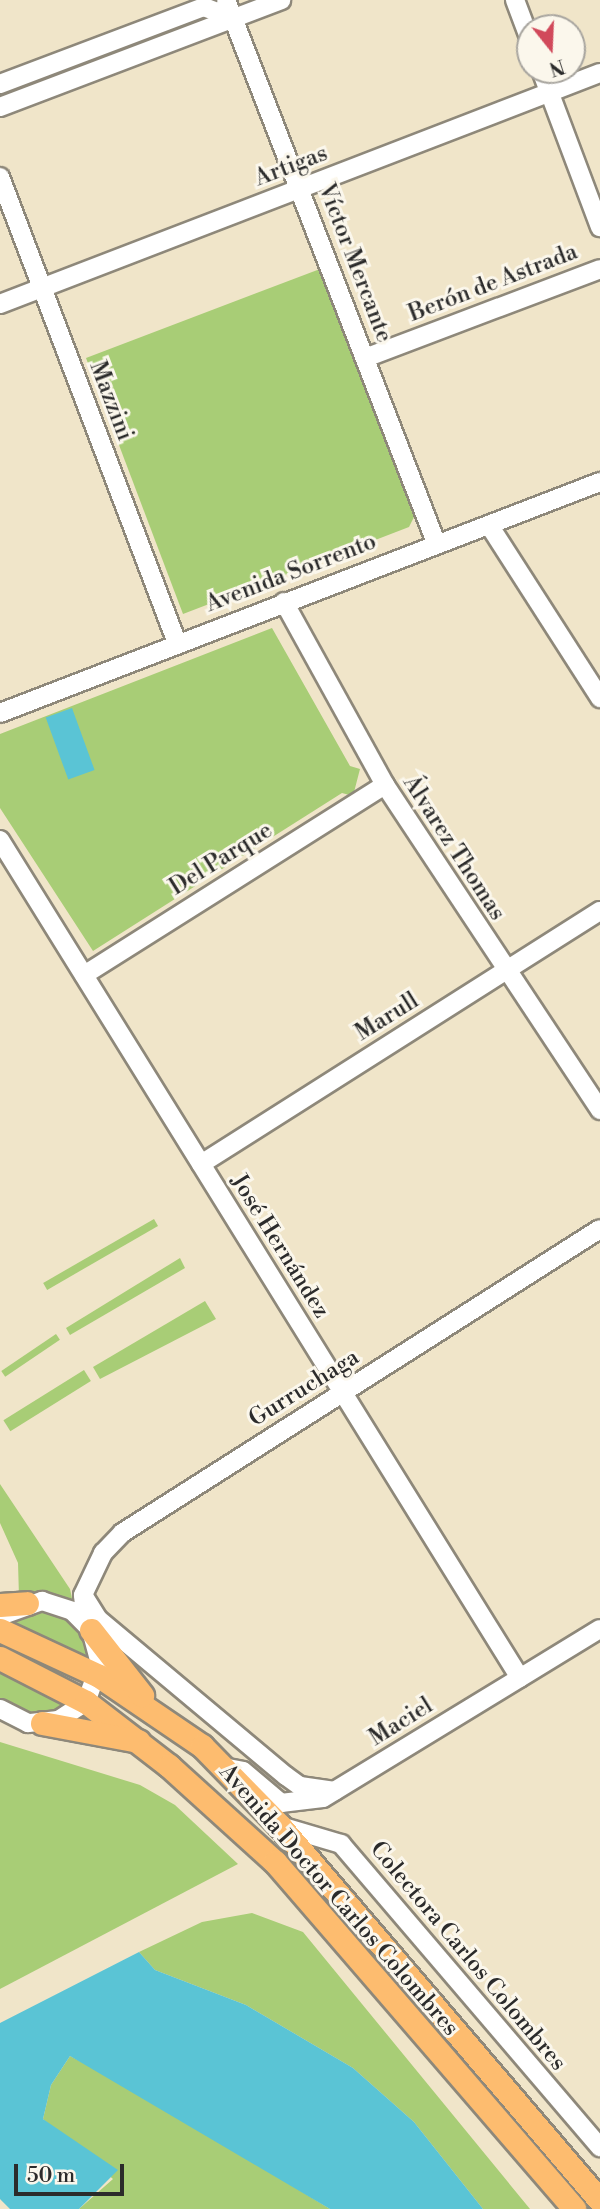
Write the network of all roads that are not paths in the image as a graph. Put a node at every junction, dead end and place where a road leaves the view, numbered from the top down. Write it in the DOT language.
graph roads {
  1 [pos="226,0"];
  2 [pos="281,0"];
  3 [pos="233,18"];
  4 [pos="600,73"];
  5 [pos="547,84"];
  6 [pos="0,85"];
  7 [pos="550,92"];
  8 [pos="0,107"];
  9 [pos="0,177"];
  10 [pos="300,189"];
  11 [pos="600,227"];
  12 [pos="600,269"];
  13 [pos="42,288"];
  14 [pos="0,304"];
  15 [pos="365,358"];
  16 [pos="600,482"];
  17 [pos="489,525"];
  18 [pos="437,545"];
  19 [pos="284,602"];
  20 [pos="177,643"];
  21 [pos="600,698"];
  22 [pos="0,713"];
  23 [pos="385,785"];
  24 [pos="0,839"];
  25 [pos="600,911"];
  26 [pos="504,971"];
  27 [pos="84,975"];
  28 [pos="600,1110"];
  29 [pos="201,1164"];
  30 [pos="600,1229"];
  31 [pos="342,1393"];
  32 [pos="27,1603"];
  33 [pos="0,1605"];
  34 [pos="0,1616"];
  35 [pos="87,1620"];
  36 [pos="600,1629"];
  37 [pos="0,1630"];
  38 [pos="0,1658"];
  39 [pos="99,1676"];
  40 [pos="520,1678"];
  41 [pos="86,1702"];
  42 [pos="0,1709"];
  43 [pos="153,1709"];
  44 [pos="42,1723"];
  45 [pos="138,1741"];
  46 [pos="223,1767"];
  47 [pos="336,1791"];
  48 [pos="280,1826"];
  49 [pos="600,2147"];
  50 [pos="600,2201"];
  51 [pos="574,2209"];
  1 -- 3 [label="street, Víctor Mercante"];
  2 -- 3 [label="street"];
  3 -- 6 [label="street"];
  3 -- 8 [label="street"];
  3 -- 10 [label="street, Víctor Mercante"];
  4 -- 7 [label="street, Artigas"];
  5 -- 7 [label="street"];
  7 -- 10 [label="street, Artigas"];
  7 -- 11 [label="street"];
  9 -- 13 [label="street, Mazzini"];
  10 -- 13 [label="street, Artigas"];
  10 -- 15 [label="street, Víctor Mercante"];
  12 -- 15 [label="street, Berón de Astrada"];
  13 -- 14 [label="street, Artigas"];
  13 -- 20 [label="street, Mazzini"];
  15 -- 18 [label="street, Víctor Mercante"];
  16 -- 17 [label="street, Avenida Sorrento"];
  17 -- 18 [label="street, Avenida Sorrento"];
  17 -- 21 [label="street"];
  18 -- 19 [label="street, Avenida Sorrento"];
  19 -- 20 [label="street, Avenida Sorrento"];
  19 -- 23 [label="street, Álvarez Thomas"];
  20 -- 22 [label="street, Avenida Sorrento"];
  23 -- 26 [label="street, Álvarez Thomas"];
  23 -- 27 [label="street, Del Parque"];
  24 -- 27 [label="street, José Hernández"];
  25 -- 26 [label="street, Marull"];
  26 -- 28 [label="street, Álvarez Thomas"];
  26 -- 29 [label="street, Marull"];
  27 -- 29 [label="street, José Hernández"];
  29 -- 31 [label="street, José Hernández"];
  30 -- 31 [label="street, Gurruchaga"];
  31 -- 35 [label="street, Gurruchaga"];
  31 -- 40 [label="street, José Hernández"];
  32 -- 33 [label="main road"];
  32 -- 34 [label="street"];
  32 -- 35 [label="street"];
  35 -- 39 [label="street, Gurruchaga"];
  35 -- 43 [label="main road"];
  35 -- 47 [label="street"];
  36 -- 40 [label="street, Maciel"];
  37 -- 39 [label="main road, Avenida Doctor Carlos Colombres"];
  38 -- 41 [label="main road, Avenida Doctor Carlos Colombres"];
  39 -- 41 [label="street"];
  39 -- 43 [label="main road, Avenida Doctor Carlos Colombres"];
  40 -- 47 [label="street, Maciel"];
  41 -- 44 [label="street"];
  41 -- 45 [label="main road, Avenida Doctor Carlos Colombres"];
  42 -- 44 [label="street"];
  43 -- 46 [label="main road, Avenida Doctor Carlos Colombres"];
  44 -- 45 [label="main road"];
  45 -- 51 [label="main road, Avenida Doctor Carlos Colombres"];
  46 -- 47 [label="street, Maciel"];
  46 -- 48 [label="main road, Avenida Doctor Carlos Colombres"];
  48 -- 49 [label="street, Colectora Carlos Colombres"];
  48 -- 50 [label="main road, Avenida Doctor Carlos Colombres"];
}
